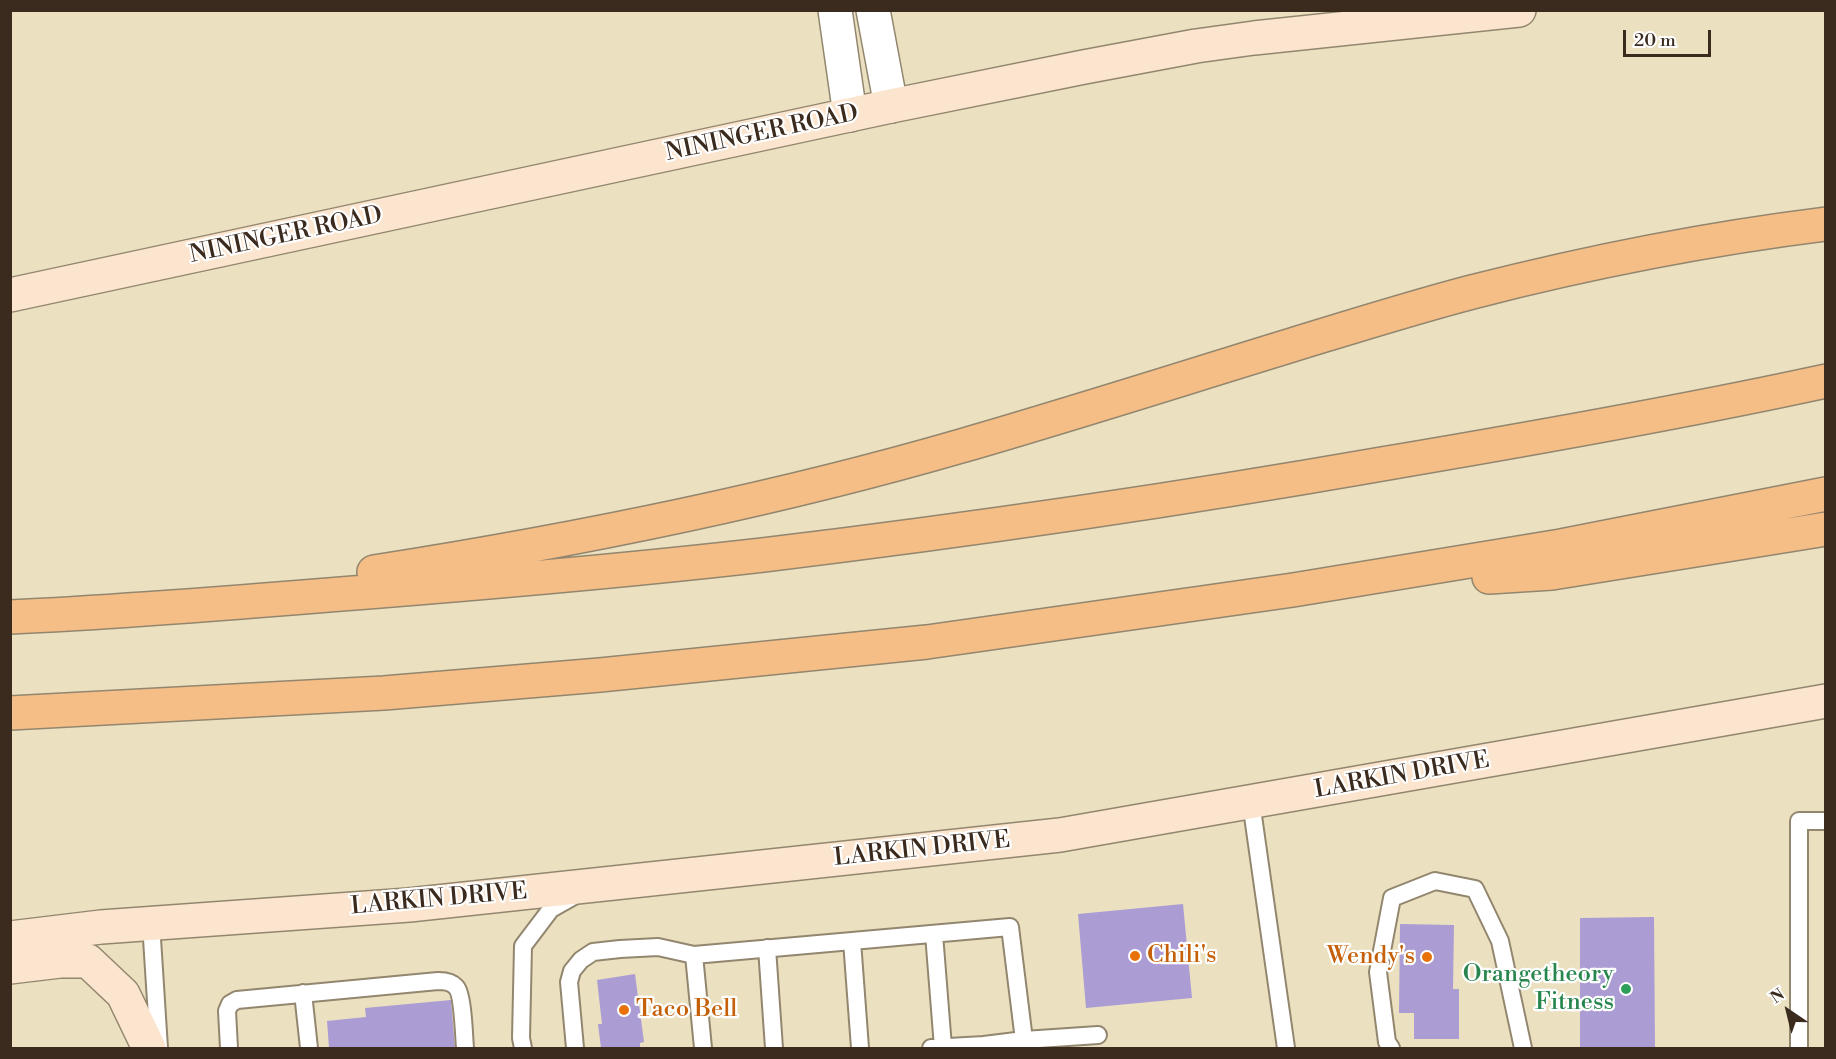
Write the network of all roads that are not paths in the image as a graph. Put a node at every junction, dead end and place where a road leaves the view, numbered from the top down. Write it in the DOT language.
graph roads {
  1 [pos="835,10"];
  2 [pos="873,10"];
  3 [pos="1519,10"];
  4 [pos="891,106"];
  5 [pos="850,116"];
  6 [pos="1826,224"];
  7 [pos="10,295"];
  8 [pos="1826,381"];
  9 [pos="1826,494"];
  10 [pos="1826,530"];
  11 [pos="1293,590"];
  12 [pos="125,612"];
  13 [pos="10,617"];
  14 [pos="1826,701"];
  15 [pos="10,713"];
  16 [pos="1251,802"];
  17 [pos="1826,820"];
  18 [pos="594,885"];
  19 [pos="151,923"];
  20 [pos="934,934"];
  21 [pos="10,938"];
  22 [pos="852,940"];
  23 [pos="767,948"];
  24 [pos="694,955"];
  25 [pos="10,967"];
  26 [pos="303,993"];
  27 [pos="1098,1035"];
  28 [pos="1024,1040"];
  29 [pos="984,1047"];
  30 [pos="149,1048"];
  31 [pos="159,1048"];
  32 [pos="229,1048"];
  33 [pos="309,1048"];
  34 [pos="465,1048"];
  35 [pos="523,1048"];
  36 [pos="576,1048"];
  37 [pos="703,1048"];
  38 [pos="774,1048"];
  39 [pos="860,1048"];
  40 [pos="937,1048"];
  41 [pos="1286,1048"];
  42 [pos="1391,1048"];
  43 [pos="1523,1048"];
  44 [pos="1799,1048"];
  1 -- 5 [label="street"];
  2 -- 4 [label="street"];
  3 -- 4 [label="street, NININGER ROAD"];
  4 -- 5 [label="street, NININGER ROAD"];
  5 -- 7 [label="street, NININGER ROAD"];
  6 -- 12 [label="highway"];
  8 -- 12 [label="highway"];
  9 -- 11 [label="highway"];
  10 -- 11 [label="highway"];
  11 -- 15 [label="highway"];
  12 -- 13 [label="highway"];
  14 -- 16 [label="street, LARKIN DRIVE"];
  16 -- 18 [label="street, LARKIN DRIVE"];
  16 -- 41 [label="lane"];
  17 -- 44 [label="lane"];
  18 -- 19 [label="street, LARKIN DRIVE"];
  18 -- 35 [label="lane"];
  19 -- 21 [label="street, LARKIN DRIVE"];
  19 -- 31 [label="lane"];
  20 -- 22 [label="lane"];
  20 -- 28 [label="lane"];
  20 -- 40 [label="lane"];
  22 -- 23 [label="lane"];
  22 -- 39 [label="lane"];
  23 -- 24 [label="lane"];
  23 -- 38 [label="lane"];
  24 -- 36 [label="lane"];
  24 -- 37 [label="lane"];
  25 -- 30 [label="street"];
  26 -- 32 [label="lane"];
  26 -- 33 [label="lane"];
  26 -- 34 [label="lane"];
  27 -- 28 [label="lane"];
  28 -- 29 [label="lane"];
  29 -- 40 [label="lane"];
  42 -- 43 [label="lane"];
}
